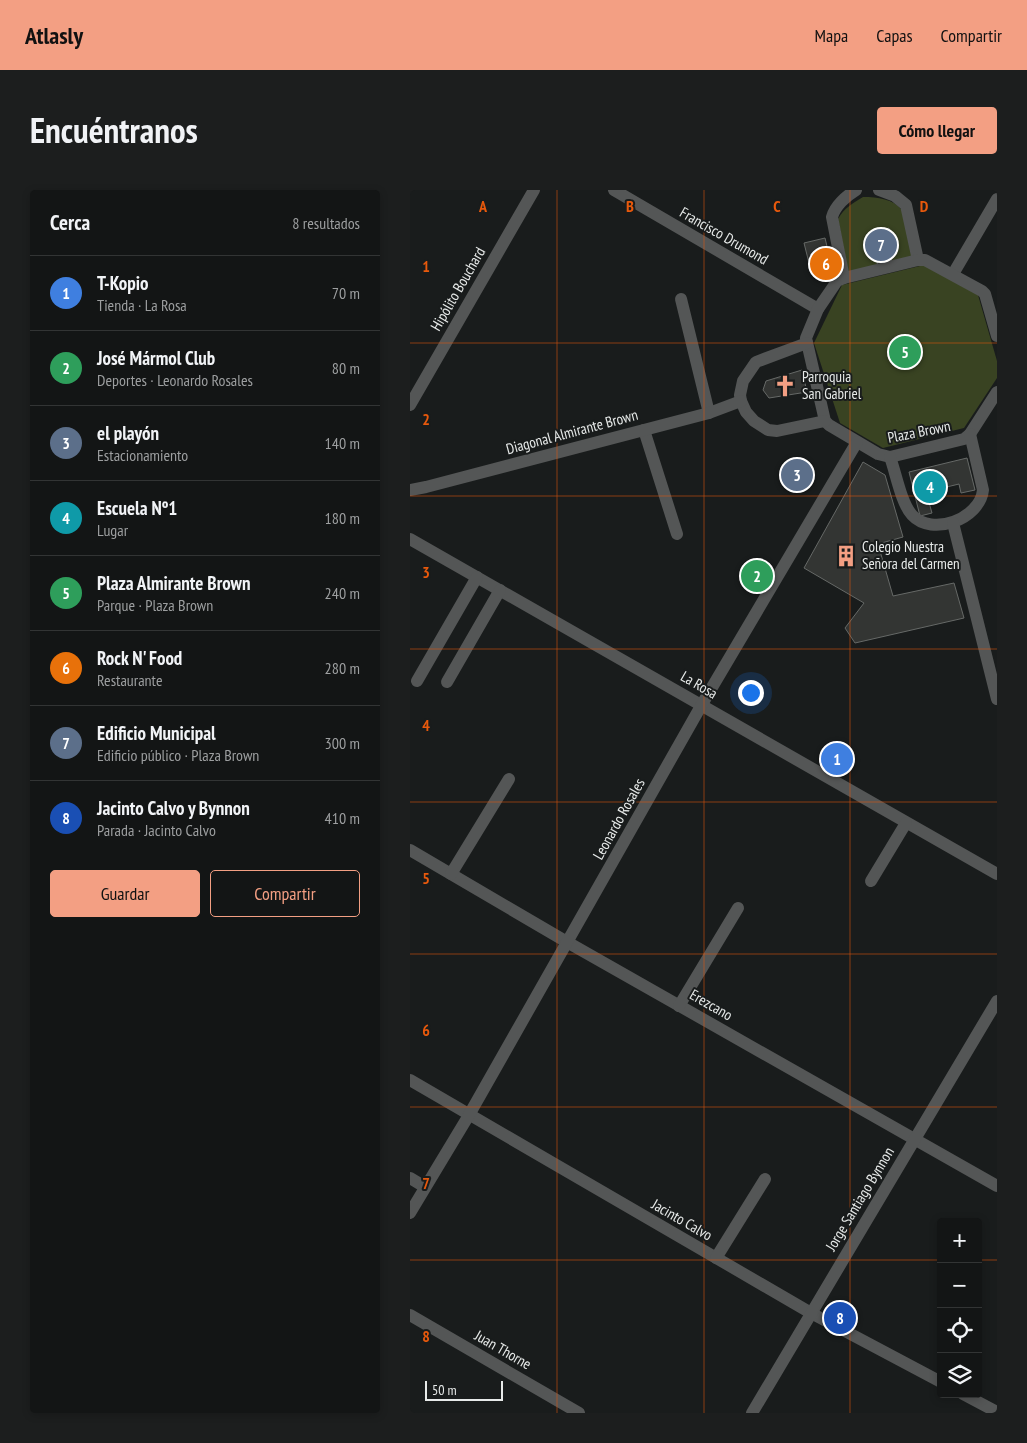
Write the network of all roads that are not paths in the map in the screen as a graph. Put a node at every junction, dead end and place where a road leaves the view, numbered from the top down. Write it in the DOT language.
graph roads {
  1 [pos="534,190"];
  2 [pos="614,190"];
  3 [pos="856,190"];
  4 [pos="879,190"];
  5 [pos="997,199"];
  6 [pos="918,260"];
  7 [pos="953,274"];
  8 [pos="844,278"];
  9 [pos="991,293"];
  10 [pos="681,299"];
  11 [pos="818,309"];
  12 [pos="997,335"];
  13 [pos="806,343"];
  14 [pos="997,392"];
  15 [pos="741,401"];
  16 [pos="410,405"];
  17 [pos="993,407"];
  18 [pos="709,413"];
  19 [pos="825,421"];
  20 [pos="644,430"];
  21 [pos="970,434"];
  22 [pos="857,442"];
  23 [pos="890,457"];
  24 [pos="410,490"];
  25 [pos="953,523"];
  26 [pos="677,534"];
  27 [pos="410,540"];
  28 [pos="477,577"];
  29 [pos="500,590"];
  30 [pos="417,681"];
  31 [pos="447,682"];
  32 [pos="997,699"];
  33 [pos="701,706"];
  34 [pos="509,779"];
  35 [pos="906,823"];
  36 [pos="410,850"];
  37 [pos="451,874"];
  38 [pos="997,874"];
  39 [pos="871,880"];
  40 [pos="738,908"];
  41 [pos="568,942"];
  42 [pos="997,1001"];
  43 [pos="679,1006"];
  44 [pos="410,1080"];
  45 [pos="469,1115"];
  46 [pos="914,1140"];
  47 [pos="410,1178"];
  48 [pos="765,1179"];
  49 [pos="997,1186"];
  50 [pos="425,1187"];
  51 [pos="410,1213"];
  52 [pos="716,1258"];
  53 [pos="811,1313"];
  54 [pos="410,1315"];
  55 [pos="937,1380"];
  56 [pos="971,1398"];
  57 [pos="997,1412"];
  58 [pos="579,1413"];
  59 [pos="752,1413"];
  1 -- 16 [label="street, Hipólito Bouchard"];
  2 -- 11 [label="street, Francisco Drumond"];
  3 -- 8 [label="street"];
  4 -- 6 [label="street"];
  5 -- 7 [label="street"];
  6 -- 7 [label="street"];
  6 -- 8 [label="street"];
  7 -- 9 [label="street"];
  8 -- 11 [label="street"];
  9 -- 12 [label="street"];
  10 -- 18 [label="street"];
  11 -- 13 [label="street"];
  13 -- 15 [label="street"];
  13 -- 19 [label="street"];
  14 -- 17 [label="street, Plaza Brown"];
  15 -- 18 [label="street, Diagonal Almirante Brown"];
  15 -- 19 [label="street"];
  17 -- 21 [label="street, Plaza Brown"];
  18 -- 20 [label="street, Diagonal Almirante Brown"];
  19 -- 22 [label="street, Plaza Brown"];
  20 -- 24 [label="street, Diagonal Almirante Brown"];
  20 -- 26 [label="street"];
  21 -- 23 [label="street, Plaza Brown"];
  21 -- 25 [label="street"];
  22 -- 23 [label="street, Plaza Brown"];
  22 -- 33 [label="street, Leonardo Rosales"];
  23 -- 25 [label="street"];
  25 -- 32 [label="street"];
  27 -- 28 [label="street, La Rosa"];
  28 -- 29 [label="street, La Rosa"];
  28 -- 30 [label="street"];
  29 -- 31 [label="street"];
  29 -- 33 [label="street, La Rosa"];
  33 -- 35 [label="street, La Rosa"];
  33 -- 41 [label="street, Leonardo Rosales"];
  34 -- 37 [label="street"];
  35 -- 38 [label="street, La Rosa"];
  35 -- 39 [label="street"];
  36 -- 37 [label="street, Erezcano"];
  37 -- 41 [label="street, Erezcano"];
  40 -- 43 [label="street"];
  41 -- 43 [label="street, Erezcano"];
  41 -- 45 [label="street, Leonardo Rosales"];
  42 -- 46 [label="street, Jorge Santiago Bynnon"];
  43 -- 46 [label="street, Erezcano"];
  44 -- 45 [label="street, Jacinto Calvo"];
  45 -- 50 [label="street, Leonardo Rosales"];
  45 -- 52 [label="street, Jacinto Calvo"];
  46 -- 49 [label="street, Erezcano"];
  46 -- 53 [label="street, Jorge Santiago Bynnon"];
  47 -- 50 [label="street"];
  48 -- 52 [label="street"];
  50 -- 51 [label="street, Leonardo Rosales"];
  52 -- 53 [label="street, Jacinto Calvo"];
  53 -- 55 [label="street, Jacinto Calvo"];
  53 -- 59 [label="street, Jorge Santiago Bynnon"];
  54 -- 58 [label="street, Juan Thorne"];
  56 -- 57 [label="street"];
}
